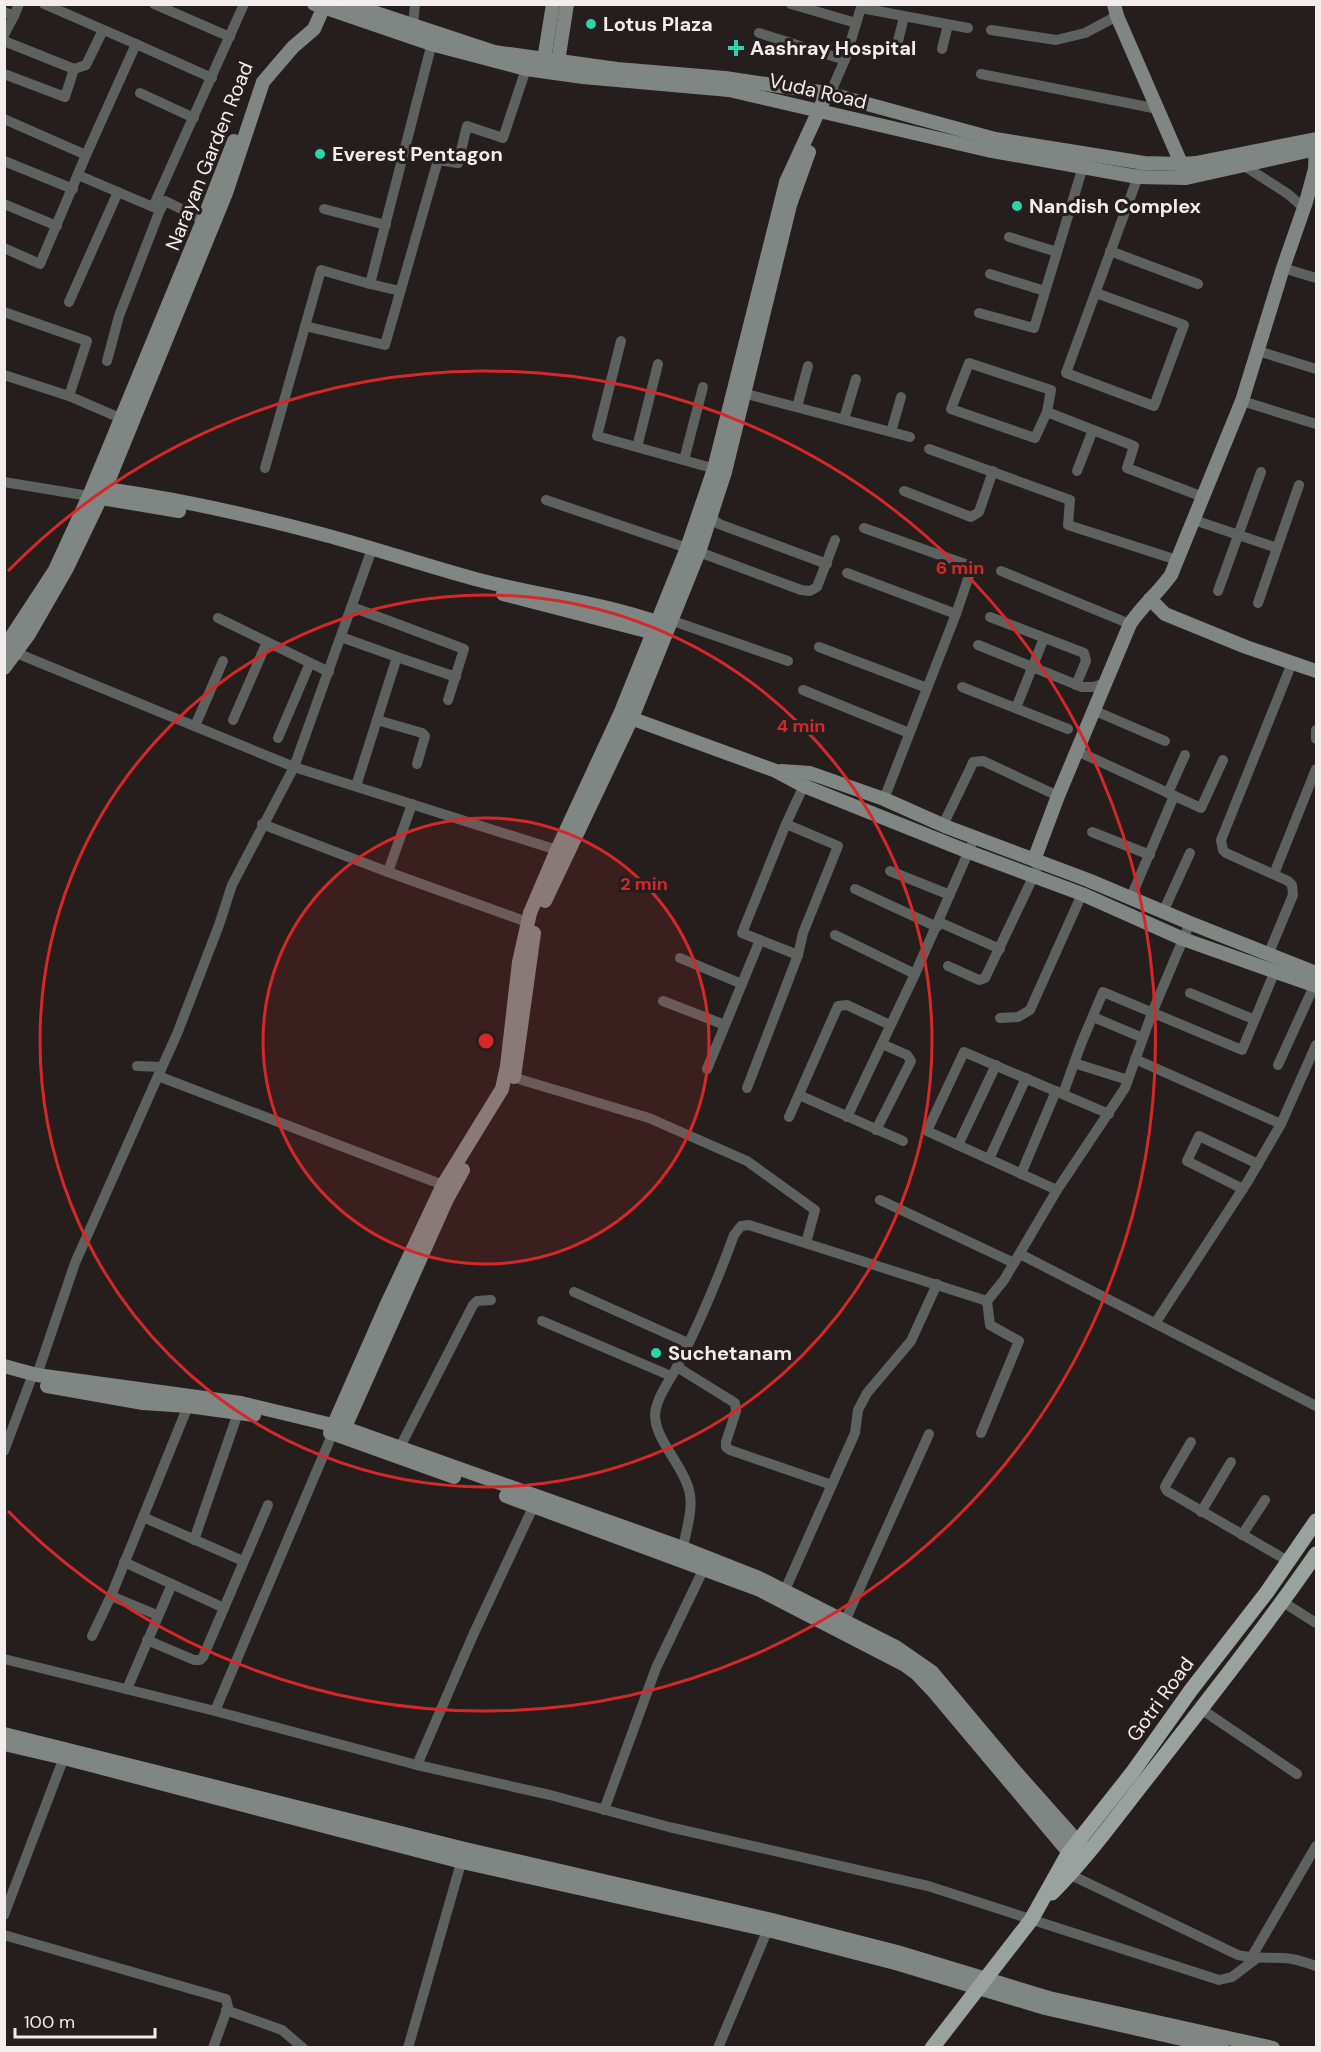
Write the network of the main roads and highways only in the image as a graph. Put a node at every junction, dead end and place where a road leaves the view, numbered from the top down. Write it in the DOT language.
graph roads {
  1 [pos="1317,1521"];
  2 [pos="1317,1554"];
  3 [pos="1077,1857"];
  4 [pos="1042,1904"];
  5 [pos="932,2048"];
  1 -- 3 [label="main road, Gotri Road"];
  2 -- 3 [label="main road, Gotri Road"];
  3 -- 4 [label="main road, Gotri Road"];
  3 -- 4 [label="main road, Gotri Road"];
  4 -- 5 [label="main road, Gotri Road"];
}
